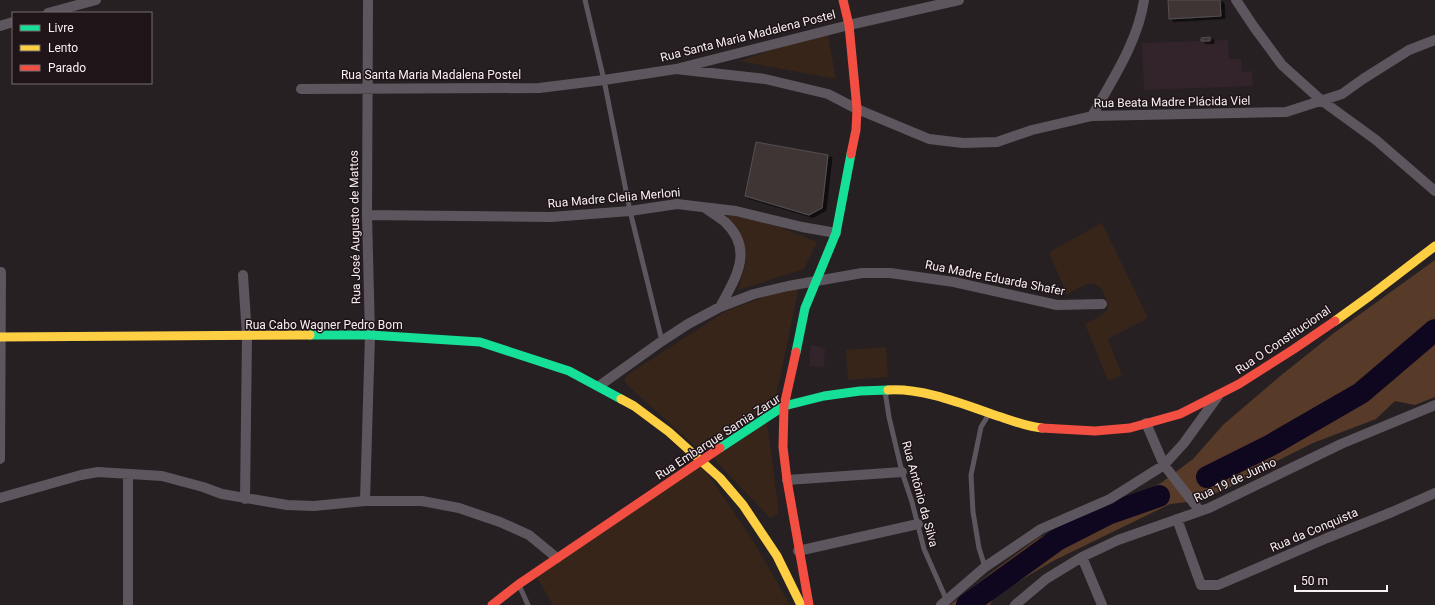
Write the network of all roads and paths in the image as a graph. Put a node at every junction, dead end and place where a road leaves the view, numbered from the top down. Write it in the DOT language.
graph roads {
  1 [pos="96,0"];
  2 [pos="368,0"];
  3 [pos="585,0"];
  4 [pos="843,0"];
  5 [pos="959,0"];
  6 [pos="1144,0"];
  7 [pos="1236,0"];
  8 [pos="52,12"];
  9 [pos="12,22"];
  10 [pos="849,25"];
  11 [pos="0,26"];
  12 [pos="1435,40"];
  13 [pos="676,69"];
  14 [pos="604,80"];
  15 [pos="301,89"];
  16 [pos="368,89"];
  17 [pos="1321,100"];
  18 [pos="857,109"];
  19 [pos="1092,116"];
  20 [pos="1435,191"];
  21 [pos="704,207"];
  22 [pos="630,211"];
  23 [pos="367,216"];
  24 [pos="836,233"];
  25 [pos="1435,246"];
  26 [pos="1,272"];
  27 [pos="243,275"];
  28 [pos="815,282"];
  29 [pos="1102,304"];
  30 [pos="720,307"];
  31 [pos="370,335"];
  32 [pos="248,336"];
  33 [pos="0,337"];
  34 [pos="662,341"];
  35 [pos="599,386"];
  36 [pos="885,390"];
  37 [pos="1219,394"];
  38 [pos="1435,405"];
  39 [pos="784,406"];
  40 [pos="989,413"];
  41 [pos="1146,423"];
  42 [pos="1130,428"];
  43 [pos="0,459"];
  44 [pos="702,460"];
  45 [pos="1164,465"];
  46 [pos="902,472"];
  47 [pos="128,474"];
  48 [pos="787,480"];
  49 [pos="1435,492"];
  50 [pos="0,498"];
  51 [pos="245,498"];
  52 [pos="365,501"];
  53 [pos="1200,511"];
  54 [pos="1177,519"];
  55 [pos="918,524"];
  56 [pos="798,550"];
  57 [pos="1082,557"];
  58 [pos="557,558"];
  59 [pos="985,567"];
  60 [pos="519,584"];
  61 [pos="944,603"];
  62 [pos="803,604"];
  63 [pos="128,605"];
  64 [pos="492,605"];
  65 [pos="528,605"];
  66 [pos="1015,605"];
  67 [pos="1102,605"];
  1 -- 8 [label="street"];
  2 -- 16 [label="street, Rua José Augusto de Mattos"];
  3 -- 14 [label="lane"];
  4 -- 10 [label="street"];
  5 -- 10 [label="street, Rua Santa Maria Madalena Postel"];
  6 -- 19 [label="street"];
  7 -- 17 [label="street"];
  9 -- 11 [label="street"];
  10 -- 13 [label="street, Rua Santa Maria Madalena Postel"];
  10 -- 18 [label="street"];
  12 -- 17 [label="street, Rua Beata Madre Plácida Viel"];
  13 -- 14 [label="street, Rua Santa Maria Madalena Postel"];
  13 -- 18 [label="street, Rua Beata Madre Plácida Viel"];
  14 -- 16 [label="street, Rua Santa Maria Madalena Postel"];
  14 -- 22 [label="lane"];
  15 -- 16 [label="street, Rua Santa Maria Madalena Postel"];
  16 -- 23 [label="street, Rua José Augusto de Mattos"];
  17 -- 19 [label="street, Rua Beata Madre Plácida Viel"];
  17 -- 20 [label="street"];
  18 -- 19 [label="street, Rua Beata Madre Plácida Viel"];
  18 -- 24 [label="street"];
  21 -- 22 [label="street, Rua Madre Clelia Merloni"];
  21 -- 24 [label="street, Rua Madre Clelia Merloni"];
  21 -- 30 [label="street"];
  22 -- 23 [label="street, Rua Madre Clelia Merloni"];
  22 -- 34 [label="lane"];
  23 -- 31 [label="street, Rua José Augusto de Mattos"];
  24 -- 28 [label="street"];
  25 -- 37 [label="street, Rua O Constitucional"];
  26 -- 33 [label="street"];
  27 -- 32 [label="street"];
  28 -- 29 [label="street, Rua Madre Eduarda Shafer"];
  28 -- 30 [label="street, Rua Madre Eduarda Shafer"];
  28 -- 39 [label="street"];
  30 -- 34 [label="street, Rua Madre Eduarda Shafer"];
  31 -- 32 [label="street, Rua Cabo Wagner Pedro Bom"];
  31 -- 35 [label="street, Rua Cabo Wagner Pedro Bom"];
  31 -- 52 [label="street, Rua José Augusto de Mattos"];
  32 -- 33 [label="street, Rua Cabo Wagner Pedro Bom"];
  32 -- 51 [label="street"];
  33 -- 43 [label="street"];
  34 -- 35 [label="street, Rua Madre Eduarda Shafer"];
  35 -- 44 [label="street, Rua Cabo Wagner Pedro Bom"];
  36 -- 39 [label="street, Rua Embarque Samia Zarur"];
  36 -- 40 [label="street, Rua Embarque Samia Zarur"];
  36 -- 46 [label="lane, Rua Antônio da Silva"];
  37 -- 41 [label="street, Rua O Constitucional"];
  37 -- 45 [label="street"];
  38 -- 53 [label="street, Rua 19 de Junho"];
  39 -- 44 [label="street, Rua Embarque Samia Zarur"];
  39 -- 48 [label="street"];
  40 -- 42 [label="street, Rua Embarque Samia Zarur"];
  40 -- 59 [label="lane"];
  41 -- 42 [label="street, Rua O Constitucional"];
  41 -- 45 [label="street"];
  44 -- 58 [label="street, Rua Embarque Samia Zarur"];
  44 -- 62 [label="street, Rua Cabo Wagner Pedro Bom"];
  45 -- 53 [label="street"];
  45 -- 59 [label="street"];
  46 -- 48 [label="street"];
  46 -- 55 [label="lane, Rua Antônio da Silva"];
  47 -- 50 [label="street"];
  47 -- 51 [label="street"];
  47 -- 63 [label="street"];
  48 -- 56 [label="street"];
  49 -- 54 [label="street, Rua da Conquista"];
  51 -- 52 [label="street"];
  52 -- 58 [label="street"];
  53 -- 54 [label="street, Rua 19 de Junho"];
  54 -- 57 [label="street, Rua 19 de Junho"];
  55 -- 56 [label="street"];
  55 -- 61 [label="lane, Rua Antônio da Silva"];
  56 -- 62 [label="street"];
  57 -- 66 [label="street, Rua 19 de Junho"];
  57 -- 67 [label="street"];
  58 -- 60 [label="street, Rua Embarque Samia Zarur"];
  59 -- 61 [label="street"];
  60 -- 64 [label="street, Rua Embarque Samia Zarur"];
  60 -- 65 [label="lane"];
}
